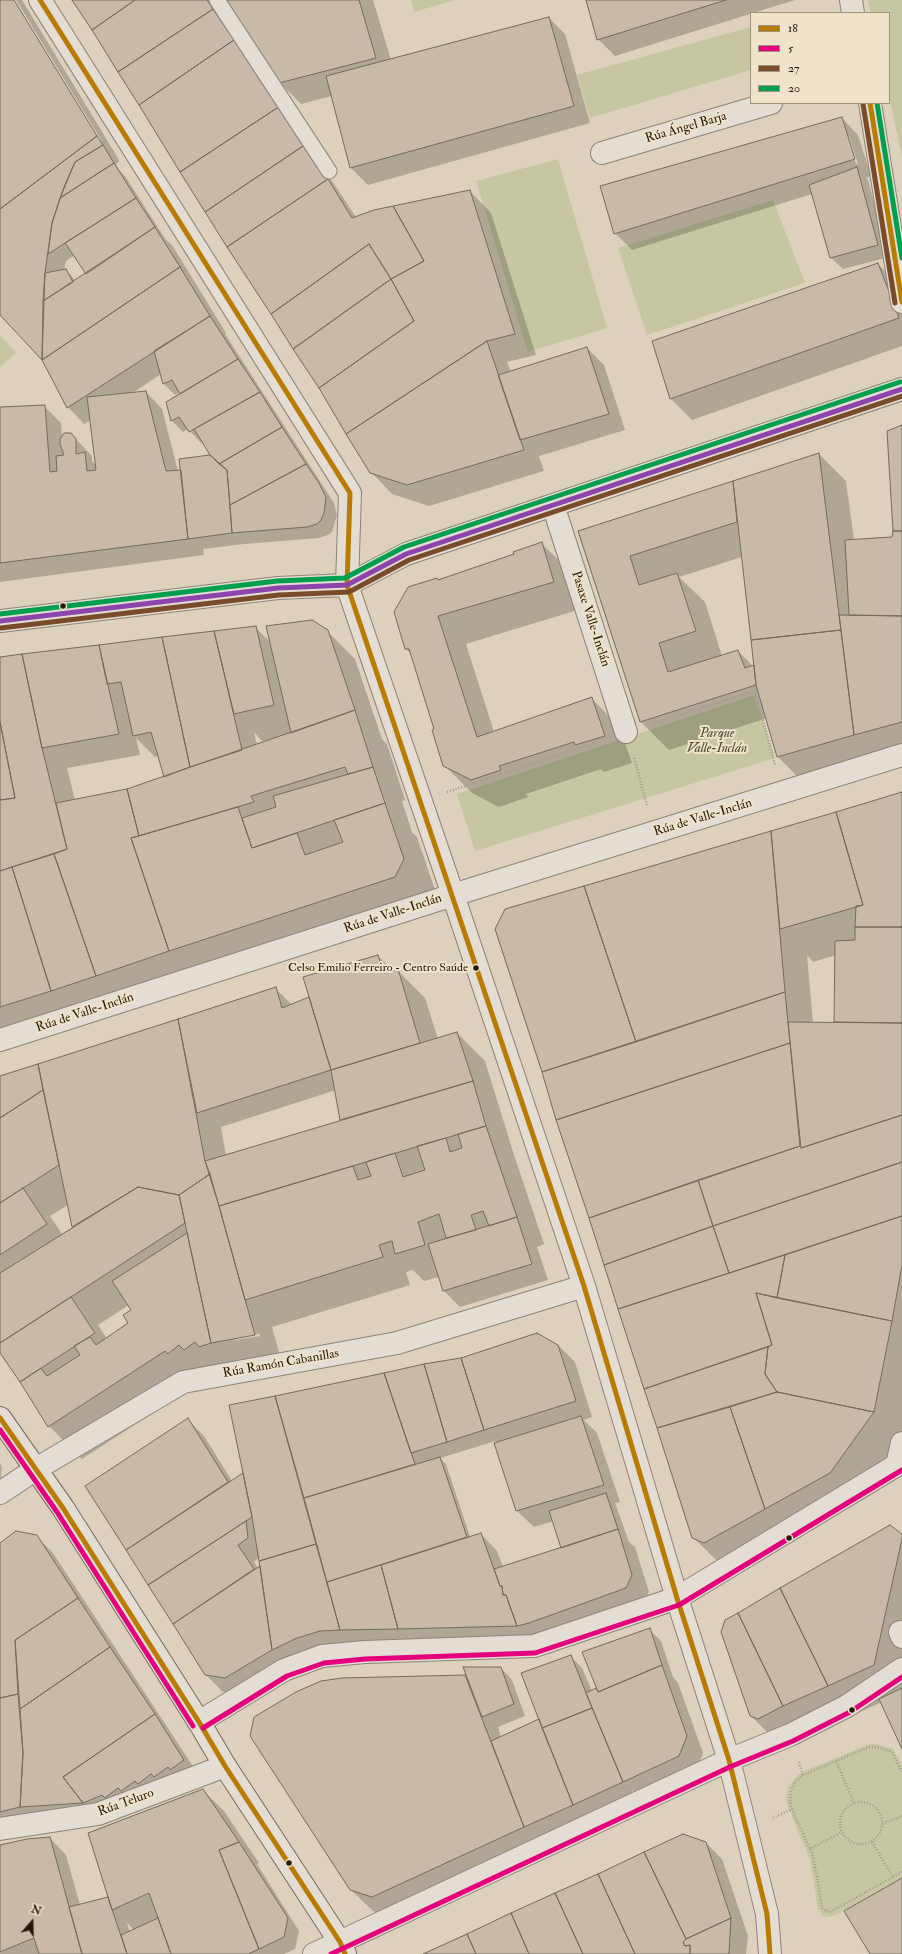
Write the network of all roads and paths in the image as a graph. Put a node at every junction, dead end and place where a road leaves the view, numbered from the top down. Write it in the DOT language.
graph roads {
  1 [pos="40,0"];
  2 [pos="217,0"];
  3 [pos="850,0"];
  4 [pos="853,12"];
  5 [pos="768,104"];
  6 [pos="870,104"];
  7 [pos="602,153"];
  8 [pos="329,171"];
  9 [pos="902,302"];
  10 [pos="902,388"];
  11 [pos="553,505"];
  12 [pos="346,585"];
  13 [pos="0,621"];
  14 [pos="626,732"];
  15 [pos="902,755"];
  16 [pos="655,833"];
  17 [pos="453,895"];
  18 [pos="0,1040"];
  19 [pos="584,1286"];
  20 [pos="0,1418"];
  21 [pos="902,1443"];
  22 [pos="899,1463"];
  23 [pos="36,1469"];
  24 [pos="0,1493"];
  25 [pos="677,1598"];
  26 [pos="902,1669"];
  27 [pos="199,1722"];
  28 [pos="729,1760"];
  29 [pos="836,1761"];
  30 [pos="225,1766"];
  31 [pos="902,1772"];
  32 [pos="854,1803"];
  33 [pos="902,1816"];
  34 [pos="882,1824"];
  35 [pos="0,1829"];
  36 [pos="842,1832"];
  37 [pos="872,1842"];
  38 [pos="810,1849"];
  39 [pos="902,1872"];
  40 [pos="893,1877"];
  41 [pos="343,1948"];
  42 [pos="314,1954"];
  43 [pos="770,1954"];
  1 -- 12 [label="street"];
  2 -- 8 [label="lane"];
  3 -- 4 [label="street"];
  5 -- 7 [label="street, Rúa Ángel Barja"];
  6 -- 9 [label="street"];
  10 -- 11 [label="street"];
  11 -- 12 [label="street"];
  11 -- 14 [label="street, Pasaxe Valle-Inclán"];
  12 -- 13 [label="street"];
  12 -- 17 [label="street"];
  14 -- 16 [label="path"];
  15 -- 16 [label="street, Rúa de Valle-Inclán"];
  16 -- 17 [label="street, Rúa de Valle-Inclán"];
  17 -- 18 [label="street, Rúa de Valle-Inclán"];
  17 -- 19 [label="street"];
  19 -- 23 [label="street, Rúa Ramón Cabanillas"];
  19 -- 25 [label="street"];
  20 -- 23 [label="street"];
  21 -- 22 [label="street"];
  22 -- 25 [label="street"];
  23 -- 24 [label="street, Rúa Ramón Cabanillas"];
  23 -- 27 [label="street"];
  25 -- 27 [label="street"];
  25 -- 28 [label="street"];
  26 -- 28 [label="street"];
  27 -- 30 [label="street"];
  28 -- 41 [label="street"];
  28 -- 43 [label="street"];
  29 -- 31 [label="path"];
  29 -- 32 [label="path"];
  29 -- 38 [label="path"];
  30 -- 35 [label="street, Rúa Teluro"];
  30 -- 41 [label="street"];
  32 -- 34 [label="path"];
  32 -- 36 [label="path"];
  33 -- 34 [label="path"];
  34 -- 37 [label="path"];
  36 -- 37 [label="path"];
  36 -- 38 [label="path"];
  37 -- 40 [label="path"];
  38 -- 40 [label="path"];
  39 -- 40 [label="path"];
  41 -- 42 [label="street"];
}
